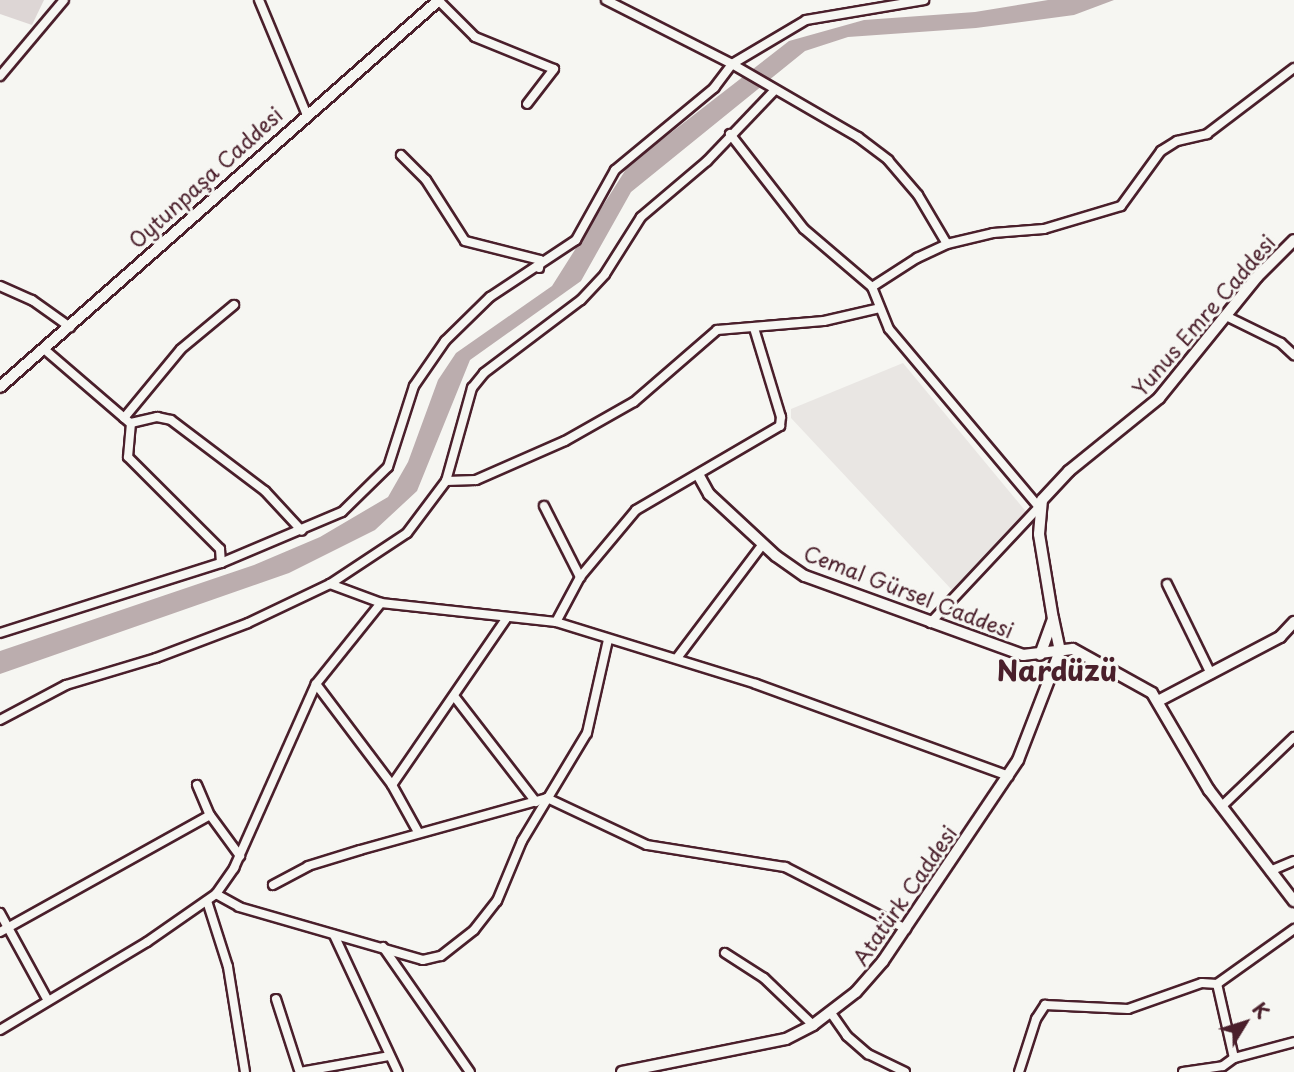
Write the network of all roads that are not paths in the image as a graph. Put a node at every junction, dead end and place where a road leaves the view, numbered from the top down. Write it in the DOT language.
graph roads {
  1 [pos="64,0"];
  2 [pos="259,0"];
  3 [pos="439,0"];
  4 [pos="606,0"];
  5 [pos="924,0"];
  6 [pos="732,64"];
  7 [pos="1294,68"];
  8 [pos="2,70"];
  9 [pos="774,91"];
  10 [pos="527,104"];
  11 [pos="306,113"];
  12 [pos="730,134"];
  13 [pos="401,155"];
  14 [pos="1294,240"];
  15 [pos="947,244"];
  16 [pos="539,268"];
  17 [pos="0,286"];
  18 [pos="872,288"];
  19 [pos="234,305"];
  20 [pos="880,308"];
  21 [pos="1226,316"];
  22 [pos="70,327"];
  23 [pos="754,328"];
  24 [pos="44,349"];
  25 [pos="1294,355"];
  26 [pos="0,387"];
  27 [pos="128,421"];
  28 [pos="699,476"];
  29 [pos="446,481"];
  30 [pos="544,506"];
  31 [pos="1039,507"];
  32 [pos="302,531"];
  33 [pos="763,544"];
  34 [pos="221,564"];
  35 [pos="580,577"];
  36 [pos="330,584"];
  37 [pos="1167,584"];
  38 [pos="381,603"];
  39 [pos="506,619"];
  40 [pos="1053,620"];
  41 [pos="556,622"];
  42 [pos="1294,622"];
  43 [pos="930,623"];
  44 [pos="0,633"];
  45 [pos="608,640"];
  46 [pos="1059,650"];
  47 [pos="1040,655"];
  48 [pos="677,658"];
  49 [pos="1210,674"];
  50 [pos="316,684"];
  51 [pos="454,696"];
  52 [pos="1160,700"];
  53 [pos="0,720"];
  54 [pos="1294,737"];
  55 [pos="1009,776"];
  56 [pos="197,785"];
  57 [pos="392,785"];
  58 [pos="547,798"];
  59 [pos="536,802"];
  60 [pos="1220,807"];
  61 [pos="210,815"];
  62 [pos="418,832"];
  63 [pos="240,856"];
  64 [pos="1294,862"];
  65 [pos="1270,872"];
  66 [pos="273,885"];
  67 [pos="216,894"];
  68 [pos="207,901"];
  69 [pos="1294,901"];
  70 [pos="0,914"];
  71 [pos="906,929"];
  72 [pos="1294,929"];
  73 [pos="4,930"];
  74 [pos="334,935"];
  75 [pos="383,947"];
  76 [pos="725,953"];
  77 [pos="1217,984"];
  78 [pos="47,999"];
  79 [pos="276,999"];
  80 [pos="831,1013"];
  81 [pos="813,1025"];
  82 [pos="0,1030"];
  83 [pos="1294,1042"];
  84 [pos="389,1056"];
  85 [pos="1234,1058"];
  86 [pos="642,1070"];
  87 [pos="299,1071"];
  88 [pos="900,1071"];
  89 [pos="245,1072"];
  90 [pos="398,1072"];
  91 [pos="470,1072"];
  92 [pos="622,1072"];
  93 [pos="1019,1072"];
  94 [pos="1183,1072"];
  1 -- 8 [label="street"];
  2 -- 11 [label="street"];
  3 -- 10 [label="street"];
  3 -- 11 [label="street, Oytunpaşa Caddesi"];
  4 -- 6 [label="street"];
  5 -- 6 [label="street"];
  6 -- 9 [label="street"];
  6 -- 16 [label="street"];
  7 -- 15 [label="street"];
  9 -- 12 [label="street"];
  9 -- 15 [label="street"];
  11 -- 22 [label="street, Oytunpaşa Caddesi"];
  12 -- 18 [label="street"];
  12 -- 29 [label="street"];
  13 -- 16 [label="street"];
  14 -- 21 [label="street, Yunus Emre Caddesi"];
  15 -- 18 [label="street"];
  16 -- 32 [label="street"];
  17 -- 22 [label="street"];
  18 -- 20 [label="street"];
  19 -- 27 [label="street"];
  20 -- 23 [label="street"];
  20 -- 31 [label="street"];
  21 -- 25 [label="street"];
  21 -- 31 [label="street, Yunus Emre Caddesi"];
  22 -- 24 [label="street, Oytunpaşa Caddesi"];
  23 -- 28 [label="street"];
  23 -- 29 [label="street"];
  24 -- 26 [label="street, Oytunpaşa Caddesi"];
  24 -- 27 [label="street"];
  27 -- 32 [label="street"];
  27 -- 34 [label="street"];
  28 -- 33 [label="street, Cemal Gürsel Caddesi"];
  28 -- 35 [label="street"];
  29 -- 36 [label="street"];
  30 -- 35 [label="street"];
  31 -- 40 [label="street"];
  31 -- 43 [label="street"];
  32 -- 34 [label="street"];
  33 -- 43 [label="street, Cemal Gürsel Caddesi"];
  33 -- 48 [label="street"];
  34 -- 44 [label="street"];
  35 -- 41 [label="street"];
  36 -- 38 [label="street"];
  36 -- 53 [label="street"];
  37 -- 49 [label="street"];
  38 -- 39 [label="street"];
  38 -- 50 [label="street"];
  39 -- 41 [label="street"];
  39 -- 51 [label="street"];
  40 -- 46 [label="street"];
  40 -- 47 [label="street"];
  41 -- 45 [label="street"];
  42 -- 49 [label="street"];
  43 -- 47 [label="street, Cemal Gürsel Caddesi"];
  45 -- 48 [label="street"];
  45 -- 58 [label="street"];
  46 -- 47 [label="street, Cemal Gürsel Caddesi"];
  46 -- 52 [label="street"];
  46 -- 55 [label="street, Atatürk Caddesi"];
  48 -- 55 [label="street"];
  49 -- 52 [label="street"];
  50 -- 57 [label="street"];
  50 -- 63 [label="street"];
  51 -- 57 [label="street"];
  51 -- 59 [label="street"];
  52 -- 60 [label="street"];
  54 -- 60 [label="street"];
  55 -- 71 [label="street, Atatürk Caddesi"];
  56 -- 61 [label="street"];
  57 -- 62 [label="street"];
  58 -- 59 [label="street"];
  58 -- 71 [label="street"];
  58 -- 75 [label="street"];
  59 -- 62 [label="street"];
  60 -- 65 [label="street"];
  61 -- 63 [label="street"];
  61 -- 73 [label="street"];
  62 -- 66 [label="street"];
  63 -- 67 [label="street"];
  64 -- 65 [label="street"];
  65 -- 69 [label="street"];
  67 -- 68 [label="street"];
  67 -- 74 [label="street"];
  68 -- 78 [label="street"];
  68 -- 89 [label="street"];
  70 -- 73 [label="street"];
  71 -- 80 [label="street, Atatürk Caddesi"];
  72 -- 77 [label="street"];
  73 -- 78 [label="street"];
  74 -- 75 [label="street"];
  74 -- 84 [label="street"];
  75 -- 91 [label="street"];
  76 -- 81 [label="street"];
  77 -- 85 [label="street"];
  77 -- 93 [label="street"];
  78 -- 82 [label="street"];
  79 -- 87 [label="street"];
  80 -- 81 [label="street, Atatürk Caddesi"];
  80 -- 88 [label="street"];
  81 -- 86 [label="street, Atatürk Caddesi"];
  83 -- 85 [label="street"];
  84 -- 87 [label="street"];
  84 -- 90 [label="street"];
  85 -- 94 [label="street"];
  86 -- 92 [label="street, Atatürk Caddesi"];
}
